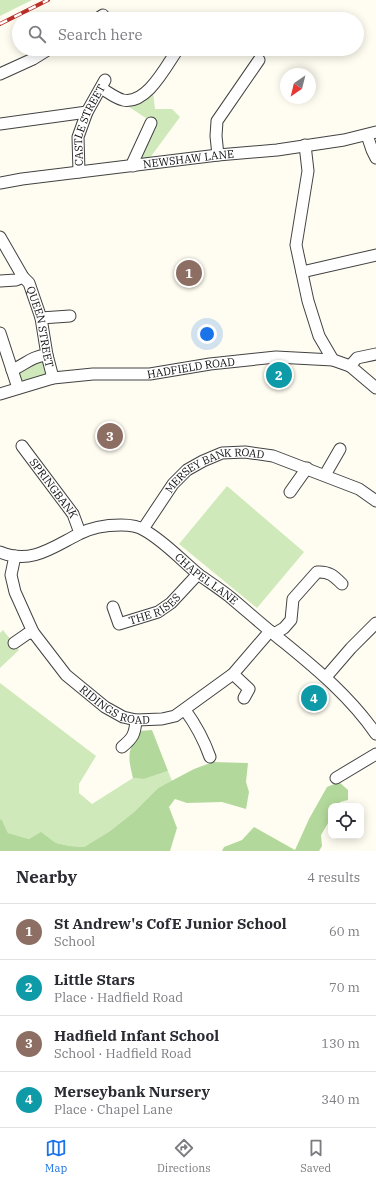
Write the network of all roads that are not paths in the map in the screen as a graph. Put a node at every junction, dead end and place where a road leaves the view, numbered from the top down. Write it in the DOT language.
graph roads {
  1 [pos="38,56"];
  2 [pos="173,56"];
  3 [pos="259,60"];
  4 [pos="0,74"];
  5 [pos="87,112"];
  6 [pos="0,124"];
  7 [pos="151,124"];
  8 [pos="371,133"];
  9 [pos="305,146"];
  10 [pos="218,155"];
  11 [pos="376,158"];
  12 [pos="133,166"];
  13 [pos="79,172"];
  14 [pos="0,183"];
  15 [pos="0,237"];
  16 [pos="376,255"];
  17 [pos="302,272"];
  18 [pos="23,277"];
  19 [pos="0,281"];
  20 [pos="70,316"];
  21 [pos="41,318"];
  22 [pos="0,333"];
  23 [pos="376,354"];
  24 [pos="47,355"];
  25 [pos="333,360"];
  26 [pos="350,366"];
  27 [pos="12,370"];
  28 [pos="53,378"];
  29 [pos="18,388"];
  30 [pos="376,388"];
  31 [pos="0,394"];
  32 [pos="22,446"];
  33 [pos="340,449"];
  34 [pos="307,468"];
  35 [pos="325,475"];
  36 [pos="290,492"];
  37 [pos="376,500"];
  38 [pos="143,529"];
  39 [pos="80,533"];
  40 [pos="0,552"];
  41 [pos="15,556"];
  42 [pos="198,574"];
  43 [pos="342,584"];
  44 [pos="113,607"];
  45 [pos="376,623"];
  46 [pos="33,632"];
  47 [pos="272,633"];
  48 [pos="14,643"];
  49 [pos="233,674"];
  50 [pos="326,677"];
  51 [pos="244,698"];
  52 [pos="185,710"];
  53 [pos="136,720"];
  54 [pos="376,734"];
  55 [pos="122,747"];
  56 [pos="376,754"];
  57 [pos="210,757"];
  58 [pos="336,778"];
  1 -- 4 [label="street"];
  2 -- 5 [label="street, CASTLE STREET"];
  3 -- 10 [label="street"];
  5 -- 6 [label="street"];
  5 -- 13 [label="street, CASTLE STREET"];
  7 -- 12 [label="street"];
  8 -- 9 [label="street, NEWSHAW LANE"];
  8 -- 11 [label="street"];
  9 -- 10 [label="street, NEWSHAW LANE"];
  9 -- 17 [label="street"];
  10 -- 12 [label="street, NEWSHAW LANE"];
  12 -- 13 [label="street, NEWSHAW LANE"];
  13 -- 14 [label="street, NEWSHAW LANE"];
  15 -- 18 [label="street, QUEEN STREET"];
  16 -- 17 [label="street"];
  17 -- 25 [label="street"];
  18 -- 19 [label="street"];
  18 -- 21 [label="street, QUEEN STREET"];
  20 -- 21 [label="street"];
  21 -- 24 [label="street, QUEEN STREET"];
  22 -- 27 [label="street"];
  23 -- 26 [label="street"];
  24 -- 27 [label="street"];
  24 -- 28 [label="street, QUEEN STREET"];
  25 -- 26 [label="street, HADFIELD ROAD"];
  25 -- 28 [label="street, HADFIELD ROAD"];
  26 -- 30 [label="street, HADFIELD ROAD"];
  27 -- 29 [label="street"];
  28 -- 29 [label="street, HADFIELD ROAD"];
  29 -- 31 [label="street, HADFIELD ROAD"];
  32 -- 39 [label="street, SPRINGBANK"];
  33 -- 35 [label="street"];
  34 -- 35 [label="street, MERSEY BANK ROAD"];
  34 -- 36 [label="street"];
  34 -- 38 [label="street, MERSEY BANK ROAD"];
  35 -- 37 [label="street, MERSEY BANK ROAD"];
  38 -- 39 [label="street, CHAPEL LANE"];
  38 -- 42 [label="street, CHAPEL LANE"];
  39 -- 41 [label="street, CHAPEL LANE"];
  40 -- 41 [label="street, CHAPEL LANE"];
  41 -- 46 [label="street, RIDINGS ROAD"];
  42 -- 44 [label="street, THE RISES"];
  42 -- 47 [label="street, CHAPEL LANE"];
  43 -- 47 [label="street, RIDINGS ROAD"];
  45 -- 50 [label="street"];
  46 -- 48 [label="street"];
  46 -- 53 [label="street, RIDINGS ROAD"];
  47 -- 49 [label="street, RIDINGS ROAD"];
  47 -- 50 [label="street, CHAPEL LANE"];
  49 -- 51 [label="street"];
  49 -- 52 [label="street, RIDINGS ROAD"];
  50 -- 54 [label="street, CHAPEL LANE"];
  52 -- 53 [label="street, RIDINGS ROAD"];
  52 -- 57 [label="street"];
  53 -- 55 [label="street"];
  56 -- 58 [label="street"];
}
